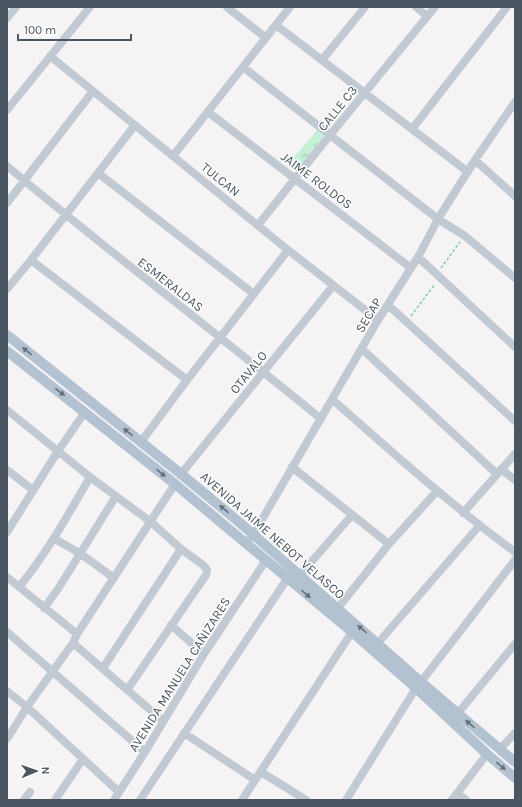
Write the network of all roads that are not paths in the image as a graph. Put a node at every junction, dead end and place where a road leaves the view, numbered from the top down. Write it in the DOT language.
graph roads {
  1 [pos="90,7"];
  2 [pos="227,7"];
  3 [pos="290,7"];
  4 [pos="365,7"];
  5 [pos="416,7"];
  6 [pos="435,7"];
  7 [pos="507,7"];
  8 [pos="427,16"];
  9 [pos="276,25"];
  10 [pos="266,38"];
  11 [pos="50,56"];
  12 [pos="322,60"];
  13 [pos="243,67"];
  14 [pos="93,91"];
  15 [pos="365,93"];
  16 [pos="515,102"];
  17 [pos="7,110"];
  18 [pos="208,112"];
  19 [pos="135,125"];
  20 [pos="412,129"];
  21 [pos="330,136"];
  22 [pos="173,156"];
  23 [pos="475,160"];
  24 [pos="7,166"];
  25 [pos="468,172"];
  26 [pos="98,173"];
  27 [pos="296,179"];
  28 [pos="25,181"];
  29 [pos="515,196"];
  30 [pos="7,203"];
  31 [pos="66,215"];
  32 [pos="438,219"];
  33 [pos="258,225"];
  34 [pos="288,250"];
  35 [pos="418,257"];
  36 [pos="31,260"];
  37 [pos="411,268"];
  38 [pos="515,278"];
  39 [pos="333,286"];
  40 [pos="7,288"];
  41 [pos="254,294"];
  42 [pos="388,305"];
  43 [pos="378,320"];
  44 [pos="7,335"];
  45 [pos="220,338"];
  46 [pos="515,346"];
  47 [pos="362,349"];
  48 [pos="7,351"];
  49 [pos="264,372"];
  50 [pos="187,380"];
  51 [pos="333,400"];
  52 [pos="7,410"];
  53 [pos="85,412"];
  54 [pos="321,419"];
  55 [pos="515,422"];
  56 [pos="141,442"];
  57 [pos="58,451"];
  58 [pos="515,454"];
  59 [pos="292,468"];
  60 [pos="7,470"];
  61 [pos="499,471"];
  62 [pos="181,474"];
  63 [pos="90,477"];
  64 [pos="515,480"];
  65 [pos="175,484"];
  66 [pos="33,490"];
  67 [pos="437,491"];
  68 [pos="116,496"];
  69 [pos="463,513"];
  70 [pos="352,515"];
  71 [pos="151,522"];
  72 [pos="479,526"];
  73 [pos="7,532"];
  74 [pos="253,535"];
  75 [pos="55,539"];
  76 [pos="246,543"];
  77 [pos="389,544"];
  78 [pos="181,549"];
  79 [pos="515,552"];
  80 [pos="81,554"];
  81 [pos="266,560"];
  82 [pos="515,560"];
  83 [pos="286,563"];
  84 [pos="279,572"];
  85 [pos="300,575"];
  86 [pos="7,577"];
  87 [pos="114,578"];
  88 [pos="287,579"];
  89 [pos="19,587"];
  90 [pos="44,608"];
  91 [pos="338,608"];
  92 [pos="171,625"];
  93 [pos="7,632"];
  94 [pos="352,632"];
  95 [pos="77,634"];
  96 [pos="73,643"];
  97 [pos="378,643"];
  98 [pos="515,644"];
  99 [pos="204,654"];
  100 [pos="103,668"];
  101 [pos="52,671"];
  102 [pos="418,685"];
  103 [pos="7,690"];
  104 [pos="127,690"];
  105 [pos="27,707"];
  106 [pos="458,713"];
  107 [pos="163,720"];
  108 [pos="184,733"];
  109 [pos="515,734"];
  110 [pos="7,739"];
  111 [pos="500,749"];
  112 [pos="145,752"];
  113 [pos="486,754"];
  114 [pos="83,760"];
  115 [pos="515,762"];
  116 [pos="261,772"];
  117 [pos="515,778"];
  118 [pos="255,780"];
  119 [pos="30,792"];
  120 [pos="119,792"];
  121 [pos="455,796"];
  122 [pos="24,800"];
  123 [pos="55,800"];
  124 [pos="114,800"];
  125 [pos="140,800"];
  126 [pos="242,800"];
  127 [pos="306,800"];
  128 [pos="346,800"];
  129 [pos="466,800"];
  1 -- 11 [label="street"];
  2 -- 10 [label="street"];
  3 -- 9 [label="street"];
  4 -- 12 [label="street"];
  5 -- 8 [label="street"];
  6 -- 8 [label="street, CALLE C3"];
  7 -- 20 [label="street"];
  8 -- 15 [label="street, CALLE C3"];
  9 -- 10 [label="street"];
  9 -- 12 [label="street"];
  10 -- 13 [label="street"];
  11 -- 14 [label="street, TULCAN"];
  11 -- 17 [label="street"];
  12 -- 15 [label="street"];
  13 -- 18 [label="street"];
  13 -- 21 [label="street"];
  14 -- 19 [label="street, TULCAN"];
  14 -- 28 [label="street"];
  15 -- 20 [label="street"];
  15 -- 21 [label="street, CALLE C3"];
  16 -- 23 [label="street, SECAP"];
  18 -- 22 [label="street"];
  18 -- 27 [label="street, JAIME ROLDOS"];
  19 -- 22 [label="street, TULCAN"];
  19 -- 26 [label="street"];
  20 -- 25 [label="street"];
  21 -- 27 [label="street, CALLE C3"];
  21 -- 32 [label="street"];
  22 -- 33 [label="street, TULCAN"];
  23 -- 25 [label="street, SECAP"];
  23 -- 29 [label="street"];
  24 -- 28 [label="street, ESMERALDAS"];
  25 -- 32 [label="street, SECAP"];
  26 -- 31 [label="street"];
  26 -- 41 [label="street"];
  27 -- 33 [label="street, CALLE C3"];
  27 -- 37 [label="street, JAIME ROLDOS"];
  28 -- 30 [label="street"];
  28 -- 31 [label="street, ESMERALDAS"];
  31 -- 36 [label="street"];
  31 -- 45 [label="street, ESMERALDAS"];
  32 -- 35 [label="street, SECAP"];
  32 -- 38 [label="street"];
  33 -- 34 [label="street, TULCAN"];
  34 -- 39 [label="street, TULCAN"];
  34 -- 41 [label="street"];
  35 -- 37 [label="street, SECAP"];
  35 -- 46 [label="street"];
  36 -- 40 [label="street"];
  36 -- 50 [label="street"];
  37 -- 42 [label="street, SECAP"];
  39 -- 43 [label="street, TULCAN"];
  39 -- 49 [label="street, OTAVALO"];
  41 -- 45 [label="street"];
  42 -- 43 [label="street, SECAP"];
  42 -- 55 [label="street"];
  43 -- 47 [label="street, SECAP"];
  56 -- 44 [label="main road, AVENIDA JAIME NEBOT VELASCO, one-way"];
  45 -- 49 [label="street, ESMERALDAS"];
  45 -- 50 [label="street"];
  47 -- 51 [label="street, SECAP"];
  47 -- 61 [label="street"];
  48 -- 53 [label="main road, AVENIDA JAIME NEBOT VELASCO, one-way"];
  49 -- 54 [label="street, ESMERALDAS"];
  49 -- 62 [label="street, OTAVALO"];
  50 -- 56 [label="street"];
  51 -- 54 [label="street, SECAP"];
  51 -- 67 [label="street"];
  52 -- 57 [label="street"];
  53 -- 57 [label="street"];
  53 -- 65 [label="main road, AVENIDA JAIME NEBOT VELASCO, one-way"];
  54 -- 59 [label="street, SECAP"];
  56 -- 62 [label="main road, AVENIDA JAIME NEBOT VELASCO"];
  57 -- 63 [label="street"];
  57 -- 66 [label="street"];
  58 -- 61 [label="street"];
  59 -- 70 [label="street"];
  59 -- 74 [label="street, SECAP"];
  60 -- 66 [label="street"];
  61 -- 64 [label="street"];
  61 -- 69 [label="street"];
  74 -- 62 [label="main road, AVENIDA JAIME NEBOT VELASCO, one-way"];
  63 -- 68 [label="street"];
  63 -- 75 [label="street"];
  65 -- 71 [label="street"];
  65 -- 76 [label="main road, AVENIDA JAIME NEBOT VELASCO"];
  66 -- 73 [label="street"];
  67 -- 69 [label="street"];
  67 -- 77 [label="street"];
  68 -- 71 [label="street"];
  68 -- 80 [label="street"];
  69 -- 72 [label="street"];
  70 -- 77 [label="street"];
  70 -- 85 [label="street"];
  71 -- 78 [label="street"];
  71 -- 87 [label="street"];
  72 -- 79 [label="street"];
  72 -- 97 [label="street"];
  74 -- 76 [label="street, SECAP"];
  74 -- 83 [label="main road, AVENIDA JAIME NEBOT VELASCO"];
  75 -- 80 [label="street"];
  75 -- 89 [label="street"];
  76 -- 81 [label="main road, AVENIDA JAIME NEBOT VELASCO"];
  77 -- 91 [label="street"];
  78 -- 92 [label="street"];
  78 -- 100 [label="street"];
  80 -- 87 [label="street"];
  80 -- 90 [label="street"];
  81 -- 84 [label="main road, AVENIDA JAIME NEBOT VELASCO"];
  81 -- 99 [label="street, AVENIDA MANUELA CAÑIZARES"];
  82 -- 102 [label="street"];
  83 -- 84 [label="main road"];
  83 -- 85 [label="main road, AVENIDA JAIME NEBOT VELASCO"];
  84 -- 88 [label="main road, AVENIDA JAIME NEBOT VELASCO"];
  85 -- 91 [label="main road, AVENIDA JAIME NEBOT VELASCO"];
  86 -- 89 [label="street"];
  87 -- 95 [label="street"];
  88 -- 94 [label="main road, AVENIDA JAIME NEBOT VELASCO, one-way"];
  88 -- 108 [label="street"];
  89 -- 90 [label="street"];
  90 -- 95 [label="street"];
  97 -- 91 [label="main road, AVENIDA JAIME NEBOT VELASCO, one-way"];
  92 -- 99 [label="street"];
  92 -- 104 [label="street"];
  93 -- 101 [label="street"];
  94 -- 102 [label="main road, AVENIDA JAIME NEBOT VELASCO"];
  94 -- 116 [label="street"];
  95 -- 96 [label="street"];
  96 -- 100 [label="street"];
  96 -- 101 [label="street"];
  97 -- 102 [label="main road, AVENIDA JAIME NEBOT VELASCO"];
  98 -- 106 [label="street"];
  99 -- 107 [label="street, AVENIDA MANUELA CAÑIZARES"];
  100 -- 104 [label="street"];
  101 -- 105 [label="street"];
  101 -- 112 [label="street"];
  102 -- 106 [label="main road, AVENIDA JAIME NEBOT VELASCO"];
  102 -- 113 [label="main road, AVENIDA JAIME NEBOT VELASCO"];
  102 -- 128 [label="street"];
  103 -- 105 [label="street"];
  104 -- 107 [label="street"];
  105 -- 110 [label="street"];
  105 -- 114 [label="street"];
  111 -- 106 [label="main road, AVENIDA JAIME NEBOT VELASCO, one-way"];
  107 -- 112 [label="street, AVENIDA MANUELA CAÑIZARES"];
  108 -- 118 [label="street"];
  108 -- 125 [label="street"];
  109 -- 111 [label="street"];
  111 -- 115 [label="main road, AVENIDA JAIME NEBOT VELASCO"];
  112 -- 120 [label="street, AVENIDA MANUELA CAÑIZARES"];
  113 -- 117 [label="main road, AVENIDA JAIME NEBOT VELASCO, one-way"];
  113 -- 121 [label="street"];
  114 -- 120 [label="street"];
  114 -- 123 [label="street"];
  116 -- 118 [label="street"];
  116 -- 127 [label="street"];
  118 -- 126 [label="street"];
  119 -- 122 [label="street"];
  120 -- 124 [label="street, AVENIDA MANUELA CAÑIZARES"];
  121 -- 129 [label="street"];
}
